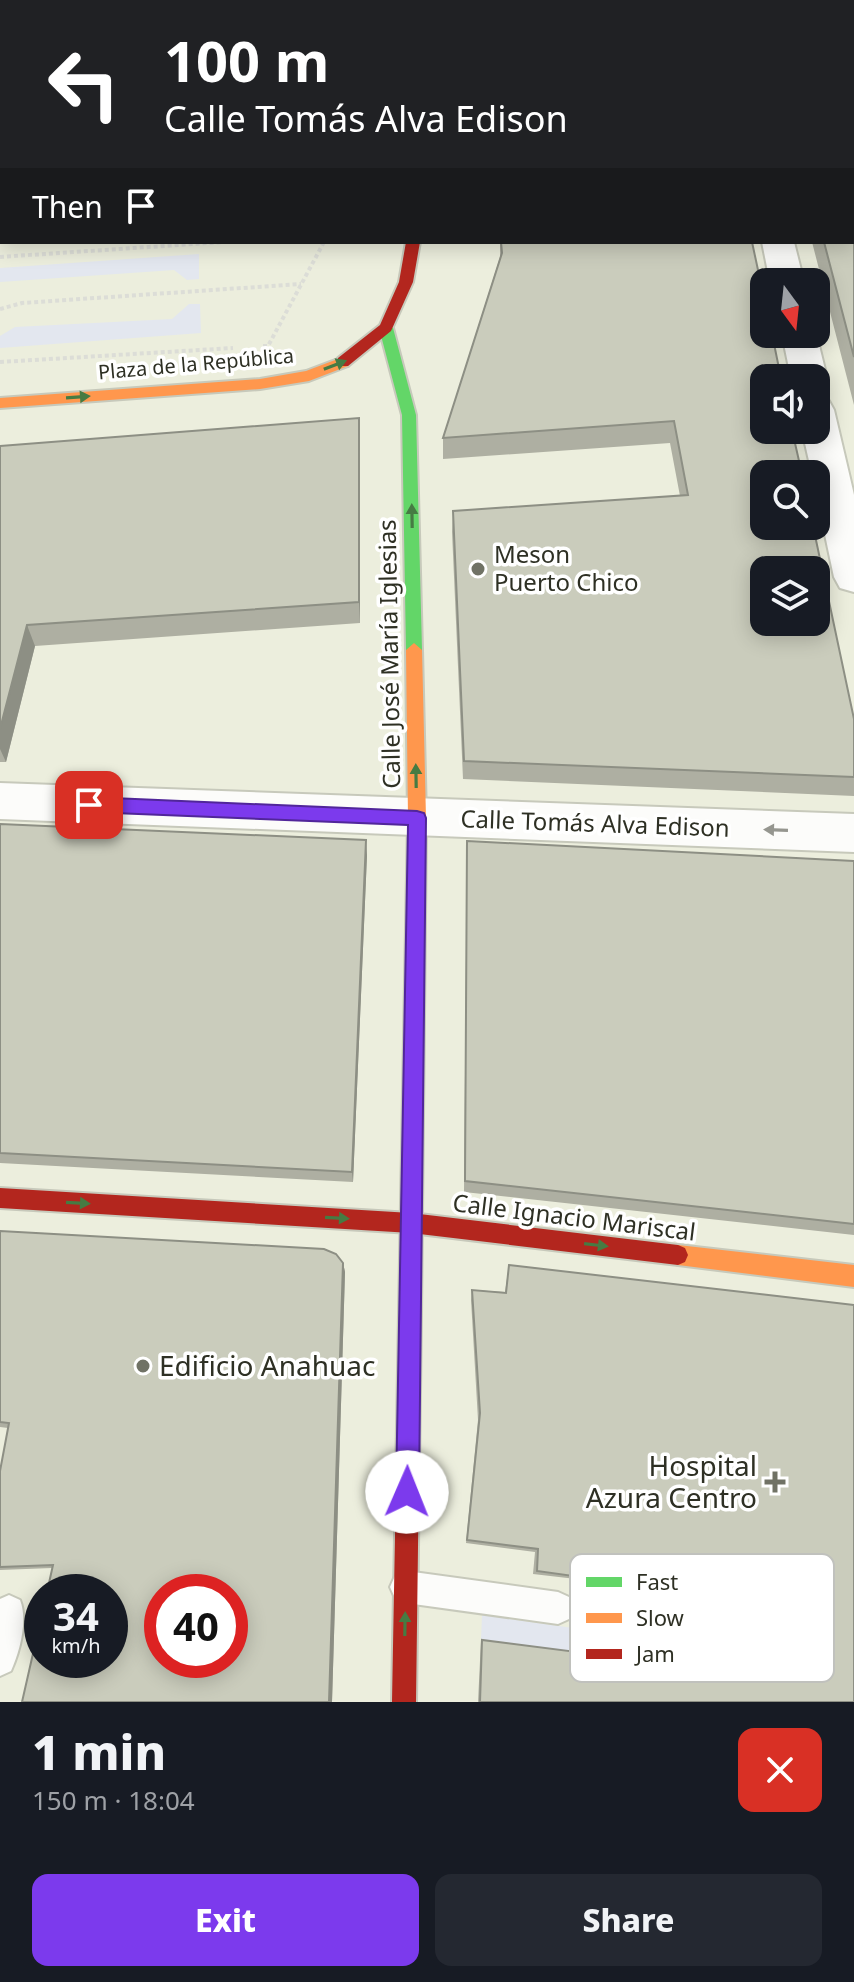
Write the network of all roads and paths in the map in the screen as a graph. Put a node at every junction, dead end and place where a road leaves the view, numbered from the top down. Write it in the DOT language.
graph roads {
  1 [pos="193,244"];
  2 [pos="323,244"];
  3 [pos="413,244"];
  4 [pos="778,244"];
  5 [pos="0,257"];
  6 [pos="784,268"];
  7 [pos="301,284"];
  8 [pos="0,309"];
  9 [pos="386,328"];
  10 [pos="252,347"];
  11 [pos="237,348"];
  12 [pos="0,362"];
  13 [pos="0,403"];
  14 [pos="824,444"];
  15 [pos="854,577"];
  16 [pos="0,801"];
  17 [pos="417,818"];
  18 [pos="854,833"];
  19 [pos="0,1198"];
  20 [pos="411,1223"];
  21 [pos="854,1276"];
  22 [pos="406,1587"];
  23 [pos="558,1608"];
  24 [pos="9,1611"];
  25 [pos="0,1660"];
  26 [pos="404,1702"];
  1 -- 5 [label="path"];
  2 -- 7 [label="path"];
  3 -- 9 [label="street, Plaza de la República"];
  4 -- 6 [label="street"];
  7 -- 8 [label="path"];
  7 -- 10 [label="path"];
  13 -- 9 [label="street, Plaza de la República, one-way"];
  17 -- 9 [label="street, Calle José María Iglesias, one-way"];
  11 -- 12 [label="path"];
  14 -- 15 [label="street"];
  16 -- 17 [label="street, Calle Tomás Alva Edison"];
  18 -- 17 [label="street, Calle Tomás Alva Edison, one-way"];
  17 -- 20 [label="street, Calle José María Iglesias"];
  19 -- 20 [label="street, Calle Ignacio Mariscal, one-way"];
  20 -- 21 [label="street, Calle Ignacio Mariscal, one-way"];
  20 -- 22 [label="street, Calle José María Iglesias"];
  22 -- 23 [label="lane"];
  26 -- 22 [label="street, Calle José María Iglesias, one-way"];
  24 -- 25 [label="lane"];
}
